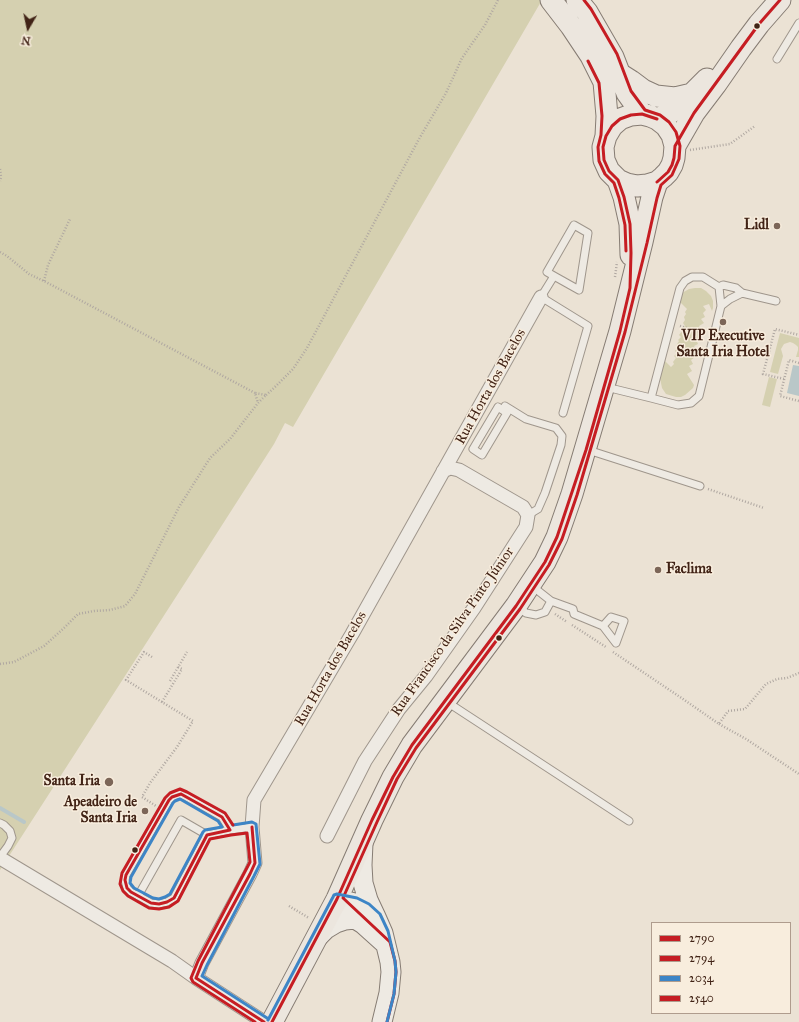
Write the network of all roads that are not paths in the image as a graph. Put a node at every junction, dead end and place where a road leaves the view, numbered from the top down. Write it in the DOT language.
graph roads {
  1 [pos="551,0"];
  2 [pos="577,0"];
  3 [pos="762,0"];
  4 [pos="780,0"];
  5 [pos="799,24"];
  6 [pos="777,59"];
  7 [pos="612,71"];
  8 [pos="692,94"];
  9 [pos="649,116"];
  10 [pos="606,136"];
  11 [pos="682,149"];
  12 [pos="618,180"];
  13 [pos="657,182"];
  14 [pos="554,276"];
  15 [pos="622,284"];
  16 [pos="719,287"];
  17 [pos="742,293"];
  18 [pos="541,297"];
  19 [pos="776,301"];
  20 [pos="721,306"];
  21 [pos="604,386"];
  22 [pos="652,398"];
  23 [pos="503,410"];
  24 [pos="562,412"];
  25 [pos="485,414"];
  26 [pos="467,429"];
  27 [pos="480,436"];
  28 [pos="586,450"];
  29 [pos="443,471"];
  30 [pos="700,486"];
  31 [pos="528,515"];
  32 [pos="530,585"];
  33 [pos="551,601"];
  34 [pos="516,606"];
  35 [pos="603,626"];
  36 [pos="445,701"];
  37 [pos="629,821"];
  38 [pos="0,823"];
  39 [pos="252,827"];
  40 [pos="230,830"];
  41 [pos="207,834"];
  42 [pos="327,836"];
  43 [pos="363,840"];
  44 [pos="0,857"];
  45 [pos="138,896"];
  46 [pos="337,899"];
  47 [pos="369,921"];
  48 [pos="314,929"];
  49 [pos="196,978"];
  50 [pos="264,1022"];
  51 [pos="272,1022"];
  52 [pos="382,1022"];
  1 -- 7 [label="main road"];
  2 -- 7 [label="main road"];
  3 -- 8 [label="main road"];
  4 -- 11 [label="main road"];
  5 -- 6 [label="lane"];
  7 -- 8 [label="main road"];
  7 -- 9 [label="main road"];
  7 -- 10 [label="main road"];
  8 -- 9 [label="main road"];
  9 -- 10 [label="main road"];
  9 -- 11 [label="main road"];
  10 -- 12 [label="main road"];
  11 -- 13 [label="main road"];
  12 -- 13 [label="main road"];
  12 -- 15 [label="main road"];
  13 -- 15 [label="main road"];
  14 -- 14 [label="lane"];
  14 -- 18 [label="lane"];
  15 -- 21 [label="main road"];
  16 -- 17 [label="lane"];
  16 -- 20 [label="lane"];
  16 -- 22 [label="lane"];
  17 -- 19 [label="lane"];
  17 -- 20 [label="lane"];
  18 -- 24 [label="lane"];
  18 -- 25 [label="street, Rua Horta dos Bacelos"];
  20 -- 22 [label="lane"];
  21 -- 22 [label="lane"];
  21 -- 28 [label="main road"];
  23 -- 25 [label="lane"];
  23 -- 27 [label="lane"];
  23 -- 31 [label="lane"];
  25 -- 26 [label="street, Rua Horta dos Bacelos"];
  25 -- 27 [label="lane"];
  26 -- 27 [label="lane"];
  26 -- 29 [label="street, Rua Horta dos Bacelos"];
  28 -- 30 [label="lane"];
  28 -- 32 [label="main road"];
  29 -- 31 [label="street"];
  29 -- 39 [label="street, Rua Horta dos Bacelos"];
  31 -- 42 [label="street, Rua Francisco da Silva Pinto Júnior"];
  32 -- 33 [label="lane"];
  32 -- 34 [label="main road"];
  33 -- 34 [label="lane"];
  33 -- 35 [label="lane"];
  34 -- 36 [label="main road"];
  36 -- 37 [label="lane"];
  36 -- 43 [label="main road"];
  38 -- 44 [label="lane"];
  39 -- 40 [label="lane"];
  39 -- 49 [label="street, Rua Horta dos Bacelos"];
  40 -- 41 [label="lane"];
  40 -- 45 [label="lane"];
  41 -- 45 [label="lane"];
  41 -- 45 [label="lane"];
  43 -- 46 [label="main road"];
  43 -- 47 [label="main road"];
  44 -- 49 [label="street"];
  46 -- 47 [label="main road"];
  46 -- 48 [label="main road"];
  47 -- 48 [label="main road"];
  47 -- 52 [label="main road"];
  48 -- 51 [label="main road"];
  49 -- 50 [label="street"];
}
